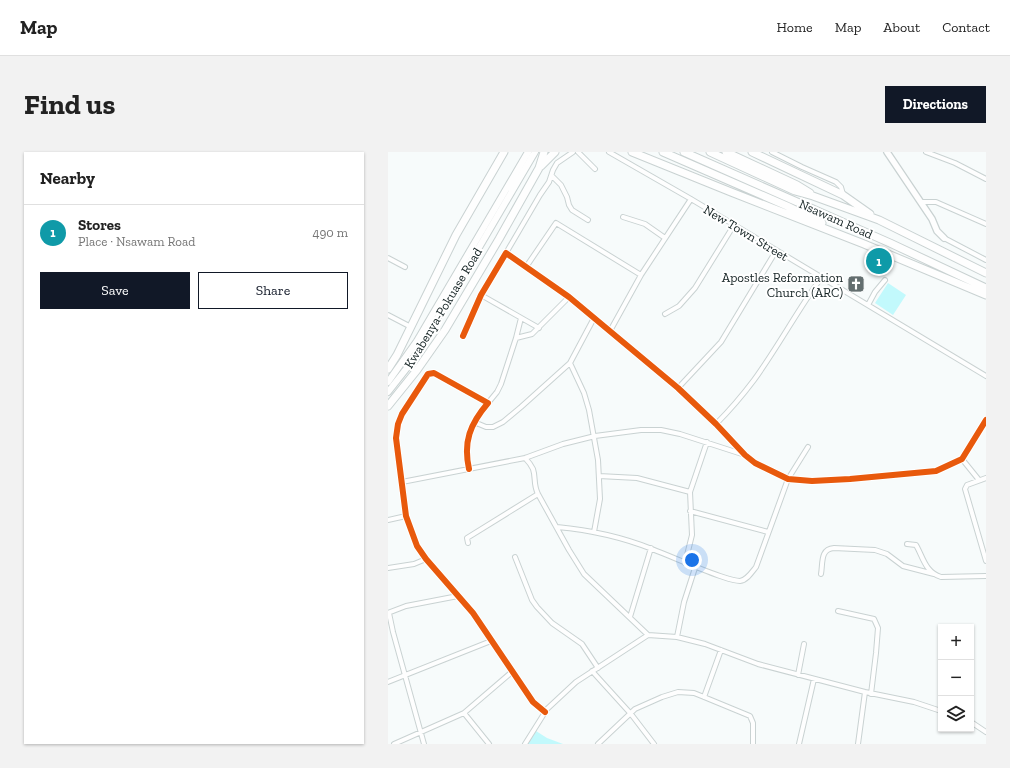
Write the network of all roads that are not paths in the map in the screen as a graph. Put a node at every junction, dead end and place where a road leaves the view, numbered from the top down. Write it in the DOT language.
graph roads {
  1 [pos="500,152"];
  2 [pos="504,152"];
  3 [pos="528,152"];
  4 [pos="535,152"];
  5 [pos="544,152"];
  6 [pos="555,152"];
  7 [pos="573,152"];
  8 [pos="578,152"];
  9 [pos="610,152"];
  10 [pos="632,152"];
  11 [pos="663,152"];
  12 [pos="684,152"];
  13 [pos="710,152"];
  14 [pos="726,152"];
  15 [pos="752,152"];
  16 [pos="772,152"];
  17 [pos="887,152"];
  18 [pos="926,152"];
  19 [pos="539,168"];
  20 [pos="494,169"];
  21 [pos="594,169"];
  22 [pos="552,176"];
  23 [pos="986,179"];
  24 [pos="843,195"];
  25 [pos="813,196"];
  26 [pos="690,199"];
  27 [pos="921,202"];
  28 [pos="623,217"];
  29 [pos="588,220"];
  30 [pos="879,220"];
  31 [pos="986,224"];
  32 [pos="734,225"];
  33 [pos="665,238"];
  34 [pos="944,238"];
  35 [pos="480,241"];
  36 [pos="864,244"];
  37 [pos="776,251"];
  38 [pos="506,253"];
  39 [pos="388,258"];
  40 [pos="986,260"];
  41 [pos="405,267"];
  42 [pos="526,267"];
  43 [pos="986,273"];
  44 [pos="641,275"];
  45 [pos="821,278"];
  46 [pos="885,280"];
  47 [pos="985,294"];
  48 [pos="481,295"];
  49 [pos="569,298"];
  50 [pos="868,305"];
  51 [pos="666,314"];
  52 [pos="388,315"];
  53 [pos="521,318"];
  54 [pos="594,318"];
  55 [pos="410,327"];
  56 [pos="539,328"];
  57 [pos="610,331"];
  58 [pos="463,336"];
  59 [pos="516,338"];
  60 [pos="570,363"];
  61 [pos="388,369"];
  62 [pos="986,376"];
  63 [pos="388,382"];
  64 [pos="678,388"];
  65 [pos="388,392"];
  66 [pos="488,403"];
  67 [pos="388,406"];
  68 [pos="986,420"];
  69 [pos="474,422"];
  70 [pos="716,424"];
  71 [pos="595,436"];
  72 [pos="707,442"];
  73 [pos="808,447"];
  74 [pos="745,455"];
  75 [pos="525,458"];
  76 [pos="962,459"];
  77 [pos="469,469"];
  78 [pos="599,476"];
  79 [pos="986,478"];
  80 [pos="788,479"];
  81 [pos="979,480"];
  82 [pos="402,482"];
  83 [pos="690,492"];
  84 [pos="538,494"];
  85 [pos="690,511"];
  86 [pos="406,516"];
  87 [pos="388,520"];
  88 [pos="557,527"];
  89 [pos="594,532"];
  90 [pos="768,532"];
  91 [pos="468,543"];
  92 [pos="907,544"];
  93 [pos="651,548"];
  94 [pos="515,557"];
  95 [pos="426,560"];
  96 [pos="986,561"];
  97 [pos="685,563"];
  98 [pos="388,568"];
  99 [pos="695,568"];
  100 [pos="821,574"];
  101 [pos="934,574"];
  102 [pos="986,576"];
  103 [pos="458,596"];
  104 [pos="838,611"];
  105 [pos="389,613"];
  106 [pos="630,617"];
  107 [pos="648,635"];
  108 [pos="677,637"];
  109 [pos="491,641"];
  110 [pos="804,644"];
  111 [pos="721,650"];
  112 [pos="598,668"];
  113 [pos="513,671"];
  114 [pos="592,671"];
  115 [pos="405,674"];
  116 [pos="798,675"];
  117 [pos="814,679"];
  118 [pos="388,682"];
  119 [pos="865,692"];
  120 [pos="871,694"];
  121 [pos="704,697"];
  122 [pos="938,710"];
  123 [pos="545,712"];
  124 [pos="464,713"];
  125 [pos="631,714"];
  126 [pos="974,724"];
  127 [pos="421,732"];
  128 [pos="986,732"];
  129 [pos="394,744"];
  130 [pos="424,744"];
  131 [pos="489,744"];
  132 [pos="525,744"];
  133 [pos="598,744"];
  134 [pos="654,744"];
  135 [pos="753,744"];
  136 [pos="799,744"];
  137 [pos="858,744"];
  1 -- 20 [label="highway"];
  2 -- 20 [label="highway"];
  3 -- 35 [label="main road"];
  4 -- 35 [label="main road"];
  5 -- 19 [label="highway"];
  6 -- 19 [label="highway"];
  7 -- 22 [label="street"];
  8 -- 21 [label="street"];
  9 -- 26 [label="street, New Town Street"];
  10 -- 36 [label="highway"];
  11 -- 36 [label="highway"];
  12 -- 47 [label="highway, Nsawam Road"];
  13 -- 25 [label="highway, Nsawam Road"];
  14 -- 25 [label="highway"];
  15 -- 24 [label="highway"];
  16 -- 24 [label="street"];
  17 -- 27 [label="street"];
  18 -- 23 [label="street"];
  19 -- 67 [label="highway"];
  20 -- 55 [label="highway"];
  22 -- 29 [label="street"];
  22 -- 38 [label="street"];
  24 -- 30 [label="highway"];
  25 -- 30 [label="highway, Nsawam Road"];
  26 -- 32 [label="street, New Town Street"];
  26 -- 33 [label="street"];
  27 -- 31 [label="street"];
  27 -- 34 [label="street"];
  28 -- 33 [label="street"];
  30 -- 43 [label="highway, Nsawam Road"];
  32 -- 37 [label="street, New Town Street"];
  32 -- 51 [label="street"];
  33 -- 44 [label="street"];
  34 -- 40 [label="street"];
  35 -- 63 [label="main road, Kwabenya-Pokuase Road"];
  35 -- 65 [label="main road, Kwabenya-Pokuase Road"];
  36 -- 47 [label="highway"];
  37 -- 45 [label="street, New Town Street"];
  37 -- 64 [label="street"];
  38 -- 42 [label="street"];
  38 -- 48 [label="street"];
  39 -- 41 [label="street"];
  42 -- 44 [label="street"];
  42 -- 49 [label="street"];
  44 -- 57 [label="street"];
  45 -- 50 [label="street, New Town Street"];
  45 -- 70 [label="street"];
  46 -- 50 [label="street"];
  48 -- 53 [label="street"];
  48 -- 58 [label="street"];
  49 -- 54 [label="street"];
  49 -- 56 [label="street"];
  50 -- 62 [label="street, New Town Street"];
  52 -- 55 [label="street"];
  53 -- 56 [label="street"];
  53 -- 59 [label="street"];
  54 -- 57 [label="street"];
  54 -- 60 [label="street"];
  55 -- 61 [label="highway"];
  56 -- 59 [label="street"];
  57 -- 64 [label="street"];
  59 -- 66 [label="street"];
  60 -- 69 [label="street"];
  60 -- 71 [label="street"];
  64 -- 70 [label="street"];
  66 -- 69 [label="street"];
  66 -- 82 [label="street"];
  68 -- 76 [label="street"];
  69 -- 77 [label="street"];
  70 -- 74 [label="street"];
  71 -- 72 [label="street"];
  71 -- 75 [label="street"];
  71 -- 78 [label="street"];
  72 -- 74 [label="street"];
  72 -- 83 [label="street"];
  73 -- 80 [label="street"];
  74 -- 80 [label="street"];
  75 -- 77 [label="street"];
  75 -- 84 [label="street"];
  76 -- 80 [label="street"];
  76 -- 81 [label="street"];
  77 -- 82 [label="street"];
  78 -- 83 [label="street"];
  78 -- 89 [label="street"];
  79 -- 81 [label="street"];
  80 -- 90 [label="street"];
  81 -- 96 [label="street"];
  82 -- 86 [label="street"];
  83 -- 85 [label="street"];
  84 -- 88 [label="street"];
  84 -- 91 [label="street"];
  85 -- 90 [label="street"];
  85 -- 97 [label="street"];
  86 -- 87 [label="street"];
  86 -- 95 [label="street"];
  88 -- 89 [label="street"];
  88 -- 106 [label="street"];
  89 -- 93 [label="street"];
  90 -- 99 [label="street"];
  92 -- 101 [label="street"];
  93 -- 97 [label="street"];
  93 -- 106 [label="street"];
  94 -- 112 [label="street"];
  95 -- 98 [label="street"];
  95 -- 103 [label="street"];
  97 -- 99 [label="street"];
  99 -- 108 [label="street"];
  100 -- 101 [label="street"];
  101 -- 102 [label="street"];
  103 -- 105 [label="street"];
  103 -- 109 [label="street"];
  104 -- 120 [label="street"];
  105 -- 115 [label="street"];
  106 -- 107 [label="street"];
  107 -- 108 [label="street"];
  107 -- 112 [label="street"];
  108 -- 111 [label="street"];
  109 -- 113 [label="street"];
  109 -- 115 [label="street"];
  110 -- 116 [label="street"];
  111 -- 116 [label="street"];
  111 -- 121 [label="street"];
  112 -- 114 [label="street"];
  113 -- 123 [label="street"];
  113 -- 124 [label="street"];
  114 -- 123 [label="street"];
  114 -- 125 [label="street"];
  115 -- 118 [label="street"];
  115 -- 127 [label="street"];
  116 -- 117 [label="street"];
  117 -- 119 [label="street"];
  117 -- 136 [label="street"];
  119 -- 120 [label="street"];
  119 -- 137 [label="street"];
  120 -- 122 [label="street"];
  121 -- 125 [label="street"];
  121 -- 135 [label="street"];
  123 -- 132 [label="street"];
  124 -- 127 [label="street"];
  124 -- 131 [label="street"];
  125 -- 133 [label="street"];
  125 -- 134 [label="street"];
  126 -- 128 [label="street"];
  127 -- 129 [label="street"];
  127 -- 130 [label="street"];
}
